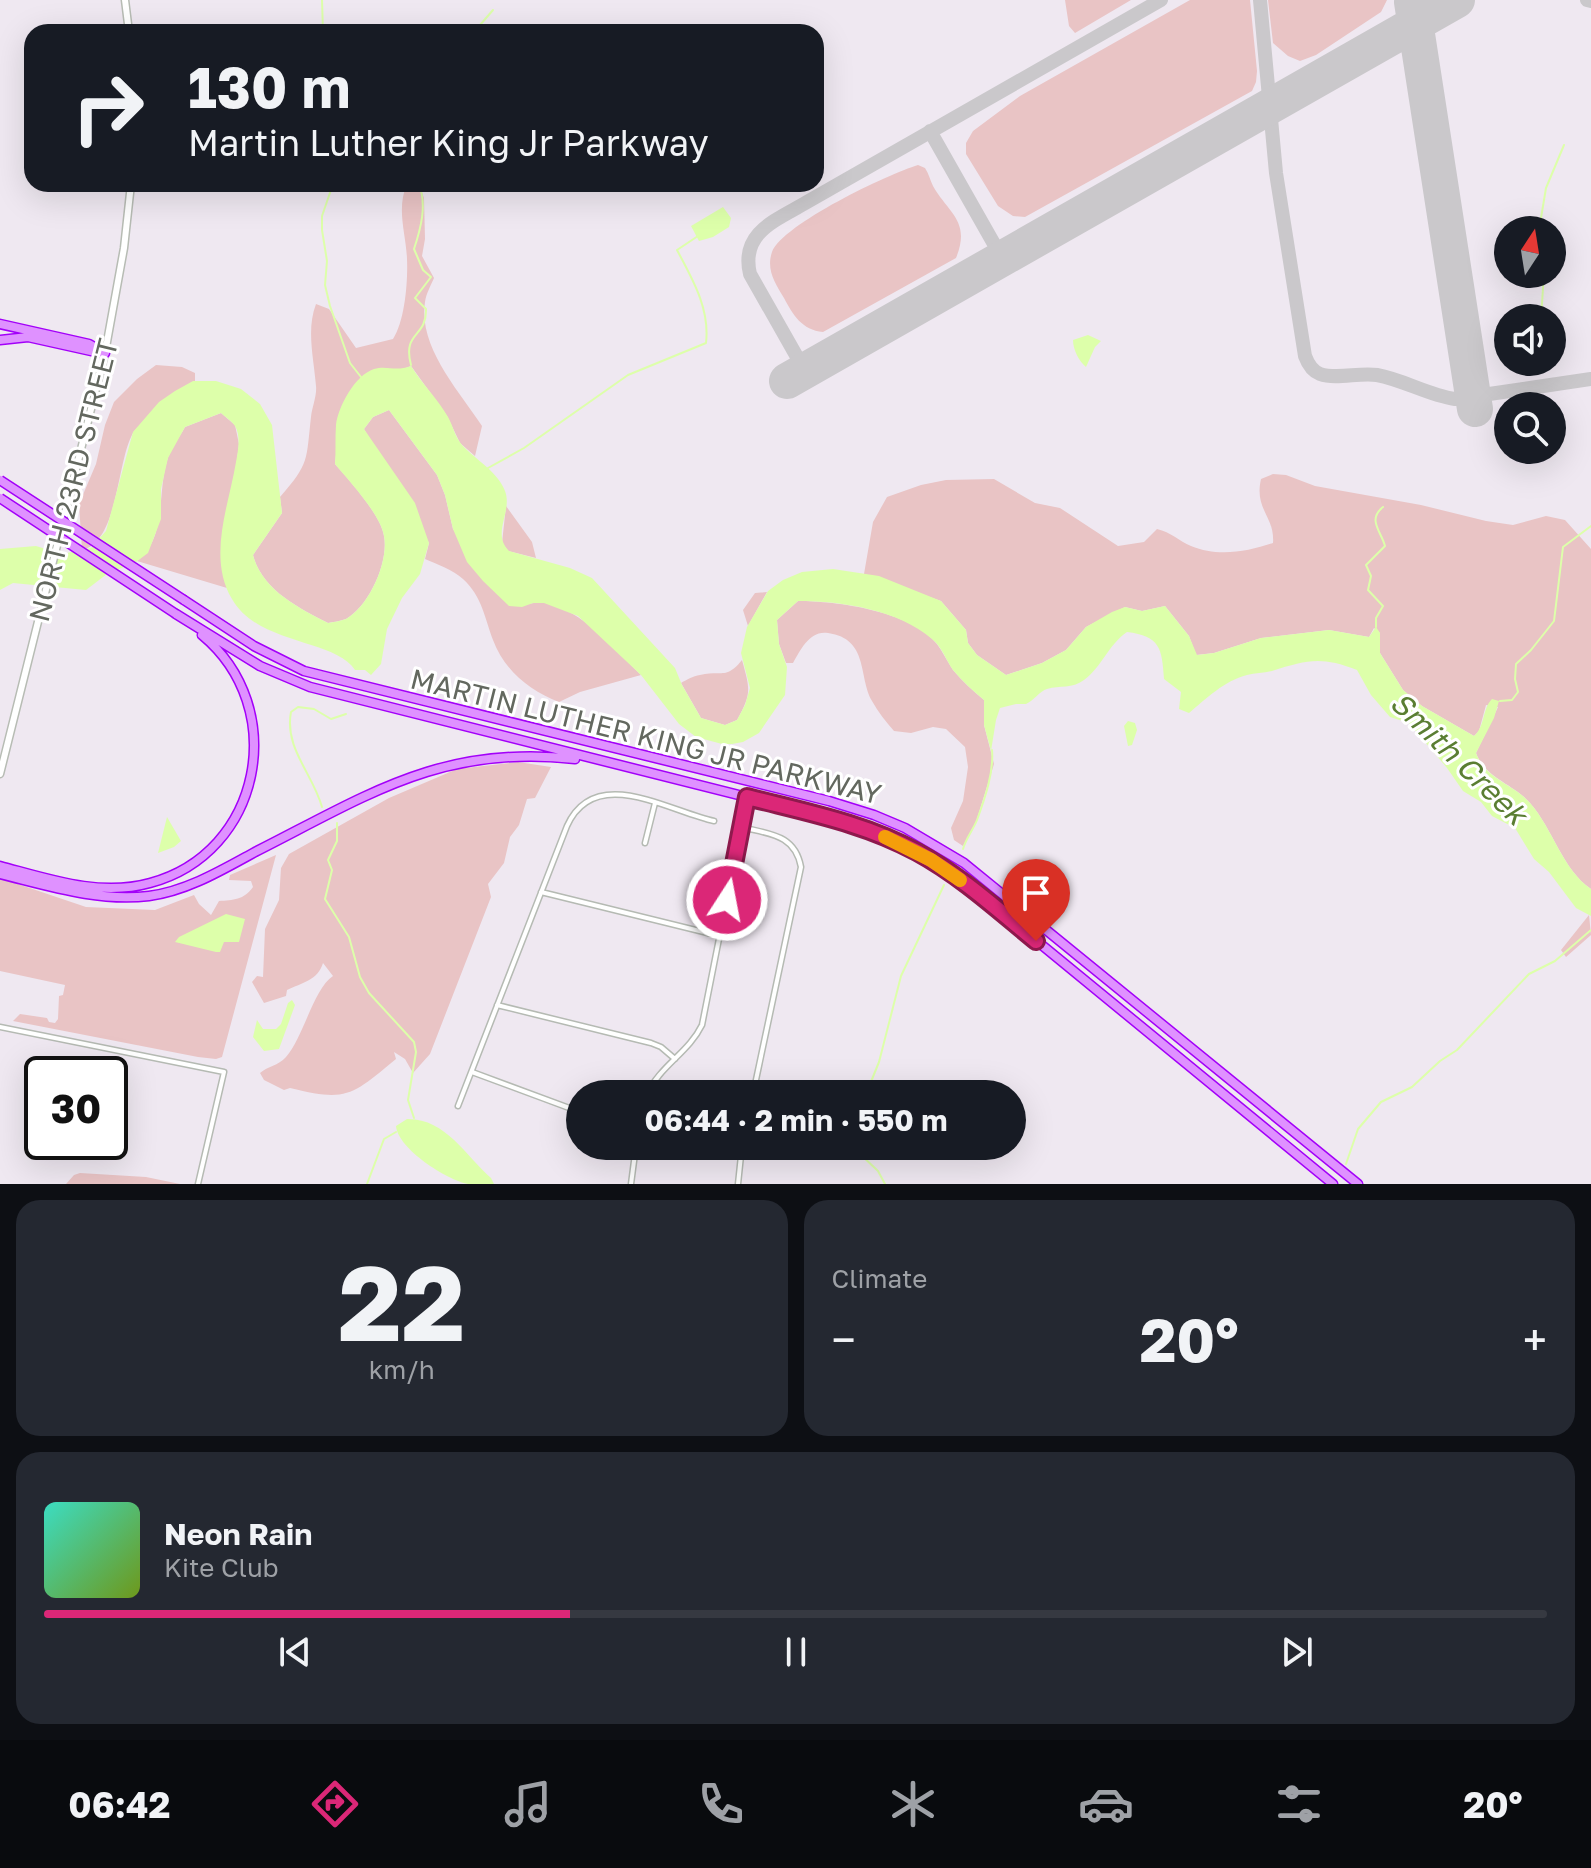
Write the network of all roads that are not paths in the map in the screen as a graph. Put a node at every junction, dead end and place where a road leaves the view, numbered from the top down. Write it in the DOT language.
graph roads {
  1 [pos="125,0"];
  2 [pos="128,24"];
  3 [pos="130,192"];
  4 [pos="0,324"];
  5 [pos="0,340"];
  6 [pos="105,353"];
  7 [pos="0,480"];
  8 [pos="0,498"];
  9 [pos="176,614"];
  10 [pos="607,763"];
  11 [pos="0,774"];
  12 [pos="747,797"];
  13 [pos="655,803"];
  14 [pos="714,821"];
  15 [pos="741,827"];
  16 [pos="645,843"];
  17 [pos="0,866"];
  18 [pos="0,874"];
  19 [pos="541,892"];
  20 [pos="720,936"];
  21 [pos="497,1005"];
  22 [pos="0,1027"];
  23 [pos="675,1059"];
  24 [pos="472,1072"];
  25 [pos="656,1080"];
  26 [pos="756,1080"];
  27 [pos="458,1106"];
  28 [pos="566,1107"];
  29 [pos="634,1160"];
  30 [pos="741,1160"];
  31 [pos="198,1184"];
  32 [pos="631,1184"];
  33 [pos="738,1184"];
  34 [pos="1333,1184"];
  35 [pos="1358,1184"];
  1 -- 2 [label="main road"];
  3 -- 6 [label="main road, NORTH 23RD STREET"];
  4 -- 6 [label="highway"];
  5 -- 6 [label="highway"];
  6 -- 11 [label="main road, NORTH 23RD STREET"];
  7 -- 35 [label="highway, MARTIN LUTHER KING JR PARKWAY, bridge"];
  8 -- 9 [label="highway, MARTIN LUTHER KING JR PARKWAY, bridge"];
  9 -- 10 [label="highway, MARTIN LUTHER KING JR PARKWAY"];
  9 -- 17 [label="highway"];
  10 -- 12 [label="highway, MARTIN LUTHER KING JR PARKWAY"];
  10 -- 18 [label="highway"];
  12 -- 15 [label="street"];
  12 -- 34 [label="highway, MARTIN LUTHER KING JR PARKWAY"];
  13 -- 14 [label="street"];
  13 -- 16 [label="street"];
  13 -- 19 [label="street"];
  15 -- 20 [label="street"];
  15 -- 26 [label="street"];
  19 -- 20 [label="street"];
  19 -- 21 [label="street"];
  20 -- 23 [label="street"];
  21 -- 23 [label="street"];
  21 -- 24 [label="street"];
  22 -- 31 [label="street"];
  23 -- 25 [label="street"];
  24 -- 27 [label="street"];
  24 -- 28 [label="street"];
  29 -- 32 [label="street"];
  30 -- 33 [label="street"];
}
